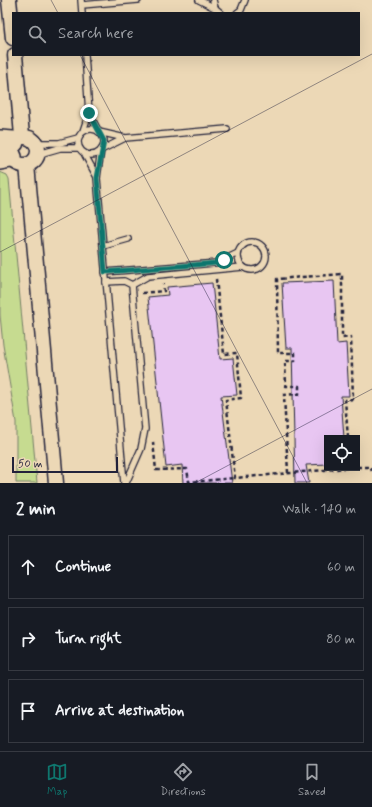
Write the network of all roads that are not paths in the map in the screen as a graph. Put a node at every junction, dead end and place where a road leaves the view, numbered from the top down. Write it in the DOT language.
graph roads {
  1 [pos="10,0"];
  2 [pos="138,0"];
  3 [pos="199,0"];
  4 [pos="213,0"];
  5 [pos="245,0"];
  6 [pos="107,1"];
  7 [pos="82,3"];
  8 [pos="215,8"];
  9 [pos="220,12"];
  10 [pos="238,12"];
  11 [pos="12,25"];
  12 [pos="15,56"];
  13 [pos="85,56"];
  14 [pos="89,113"];
  15 [pos="227,129"];
  16 [pos="83,131"];
  17 [pos="99,132"];
  18 [pos="78,138"];
  19 [pos="125,138"];
  20 [pos="60,145"];
  21 [pos="38,148"];
  22 [pos="78,148"];
  23 [pos="12,150"];
  24 [pos="102,150"];
  25 [pos="85,155"];
  26 [pos="97,178"];
  27 [pos="128,239"];
  28 [pos="103,246"];
  29 [pos="238,253"];
  30 [pos="243,267"];
  31 [pos="105,272"];
  32 [pos="106,282"];
  33 [pos="132,285"];
  34 [pos="56,483"];
  35 [pos="125,483"];
  1 -- 11 [label="street"];
  2 -- 6 [label="lane"];
  3 -- 8 [label="lane"];
  4 -- 8 [label="lane"];
  5 -- 10 [label="lane"];
  6 -- 7 [label="lane"];
  8 -- 9 [label="lane"];
  12 -- 23 [label="street"];
  13 -- 14 [label="lane"];
  14 -- 16 [label="lane"];
  14 -- 17 [label="lane"];
  15 -- 19 [label="lane"];
  16 -- 17 [label="lane"];
  16 -- 18 [label="lane"];
  17 -- 19 [label="lane"];
  17 -- 24 [label="lane"];
  18 -- 20 [label="lane"];
  18 -- 22 [label="lane"];
  19 -- 24 [label="lane"];
  20 -- 21 [label="lane"];
  20 -- 21 [label="lane"];
  20 -- 22 [label="lane"];
  21 -- 23 [label="street"];
  21 -- 23 [label="street"];
  22 -- 25 [label="lane"];
  23 -- 34 [label="street"];
  24 -- 25 [label="lane"];
  24 -- 26 [label="lane"];
  25 -- 26 [label="lane"];
  26 -- 28 [label="lane"];
  27 -- 28 [label="lane"];
  28 -- 31 [label="lane"];
  29 -- 30 [label="lane"];
  29 -- 30 [label="lane"];
  29 -- 31 [label="lane"];
  30 -- 33 [label="lane"];
  31 -- 32 [label="lane"];
  32 -- 33 [label="lane"];
  32 -- 35 [label="lane"];
  33 -- 35 [label="lane"];
}
